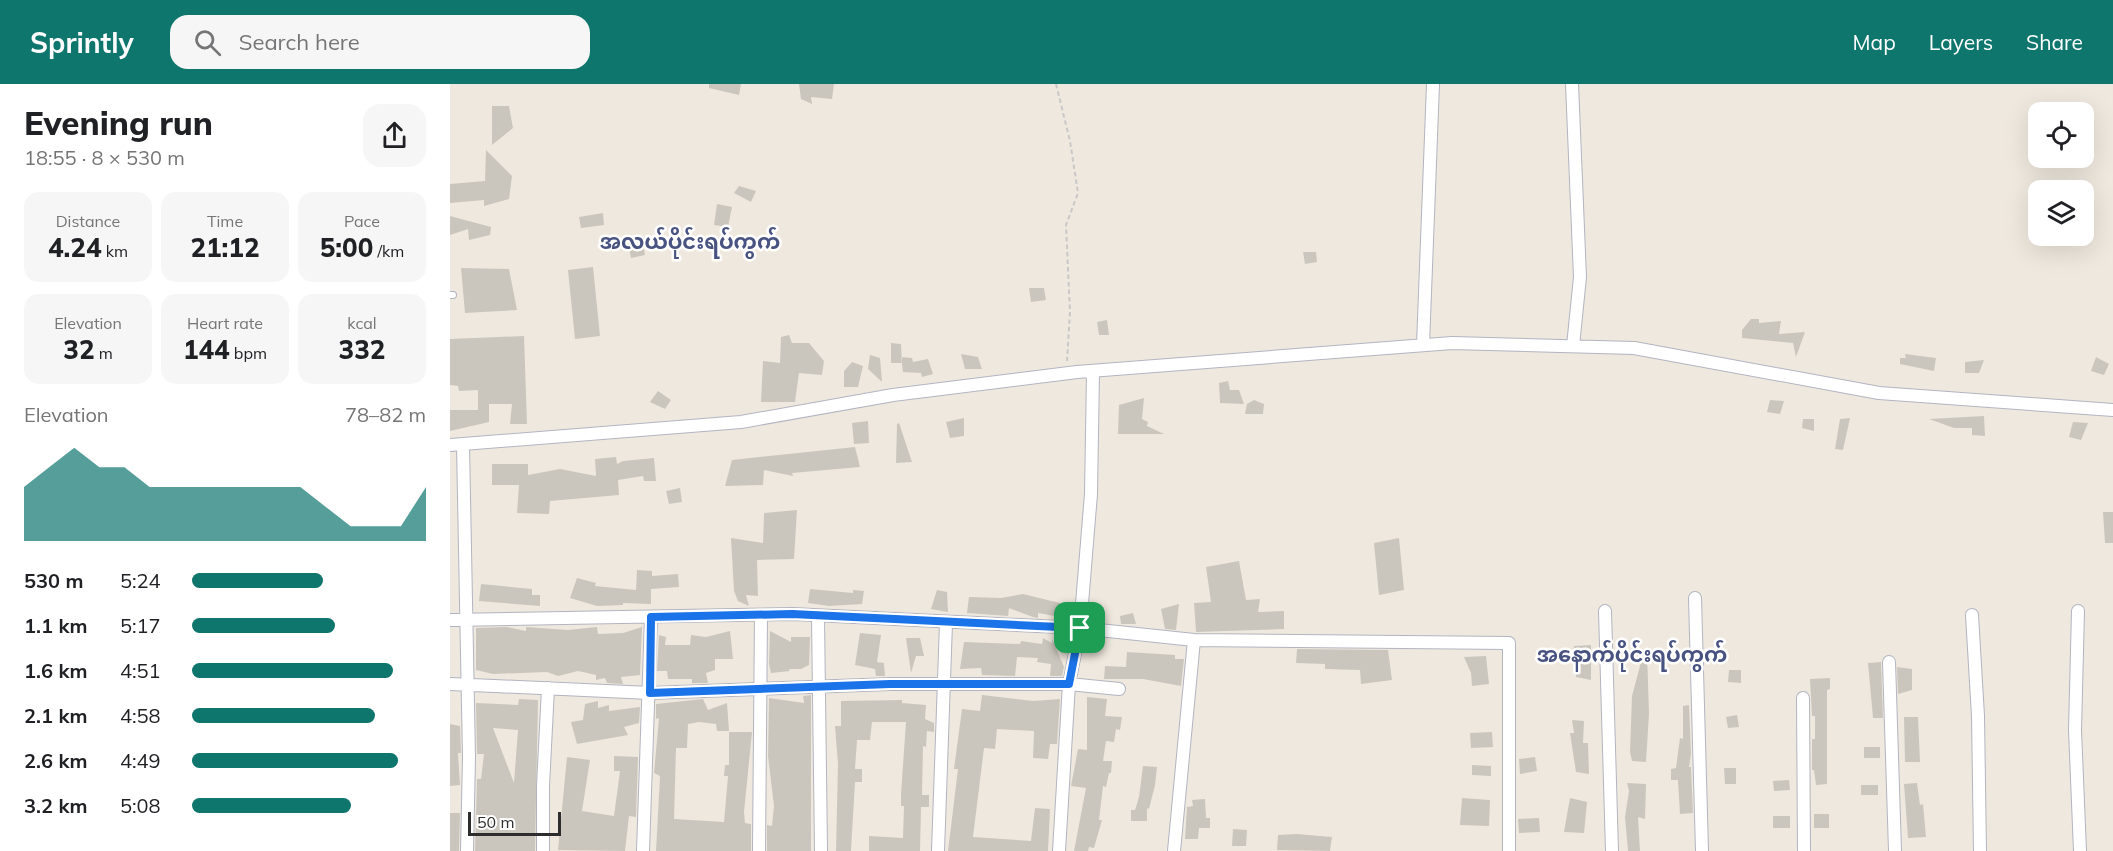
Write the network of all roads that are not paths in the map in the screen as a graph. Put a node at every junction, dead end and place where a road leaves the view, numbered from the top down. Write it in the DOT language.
graph roads {
  1 [pos="1433,84"];
  2 [pos="1572,84"];
  3 [pos="1423,345"];
  4 [pos="1573,346"];
  5 [pos="1094,373"];
  6 [pos="2113,410"];
  7 [pos="450,445"];
  8 [pos="463,445"];
  9 [pos="1695,598"];
  10 [pos="1605,611"];
  11 [pos="2078,611"];
  12 [pos="761,615"];
  13 [pos="1972,615"];
  14 [pos="818,616"];
  15 [pos="651,617"];
  16 [pos="450,620"];
  17 [pos="467,620"];
  18 [pos="946,623"];
  19 [pos="1080,628"];
  20 [pos="1194,640"];
  21 [pos="1889,662"];
  22 [pos="450,684"];
  23 [pos="468,684"];
  24 [pos="1069,684"];
  25 [pos="944,685"];
  26 [pos="760,687"];
  27 [pos="819,687"];
  28 [pos="548,688"];
  29 [pos="1119,689"];
  30 [pos="650,693"];
  31 [pos="1803,698"];
  32 [pos="467,851"];
  33 [pos="543,851"];
  34 [pos="643,851"];
  35 [pos="759,851"];
  36 [pos="821,851"];
  37 [pos="938,851"];
  38 [pos="1059,851"];
  39 [pos="1174,851"];
  40 [pos="1509,851"];
  41 [pos="1612,851"];
  42 [pos="1702,851"];
  43 [pos="1804,851"];
  44 [pos="1895,851"];
  45 [pos="1980,851"];
  46 [pos="2080,851"];
  1 -- 3 [label="street"];
  2 -- 4 [label="street"];
  3 -- 4 [label="street"];
  3 -- 5 [label="street"];
  4 -- 6 [label="street"];
  5 -- 8 [label="street"];
  5 -- 19 [label="street"];
  7 -- 8 [label="street"];
  8 -- 17 [label="street"];
  9 -- 42 [label="street"];
  10 -- 41 [label="street"];
  11 -- 46 [label="street"];
  12 -- 14 [label="street"];
  12 -- 15 [label="street"];
  12 -- 26 [label="street"];
  13 -- 45 [label="street"];
  14 -- 18 [label="street"];
  14 -- 27 [label="street"];
  15 -- 17 [label="street"];
  15 -- 30 [label="street"];
  16 -- 17 [label="street"];
  17 -- 23 [label="street"];
  18 -- 19 [label="street"];
  18 -- 25 [label="street"];
  19 -- 20 [label="street"];
  19 -- 24 [label="street"];
  20 -- 39 [label="street"];
  20 -- 40 [label="street"];
  21 -- 44 [label="street"];
  22 -- 23 [label="street"];
  23 -- 28 [label="street"];
  23 -- 32 [label="street"];
  24 -- 25 [label="street"];
  24 -- 29 [label="street"];
  24 -- 38 [label="street"];
  25 -- 27 [label="street"];
  25 -- 37 [label="street"];
  26 -- 27 [label="street"];
  26 -- 30 [label="street"];
  26 -- 35 [label="street"];
  27 -- 36 [label="street"];
  28 -- 30 [label="street"];
  28 -- 33 [label="street"];
  30 -- 34 [label="street"];
  31 -- 43 [label="street"];
}
